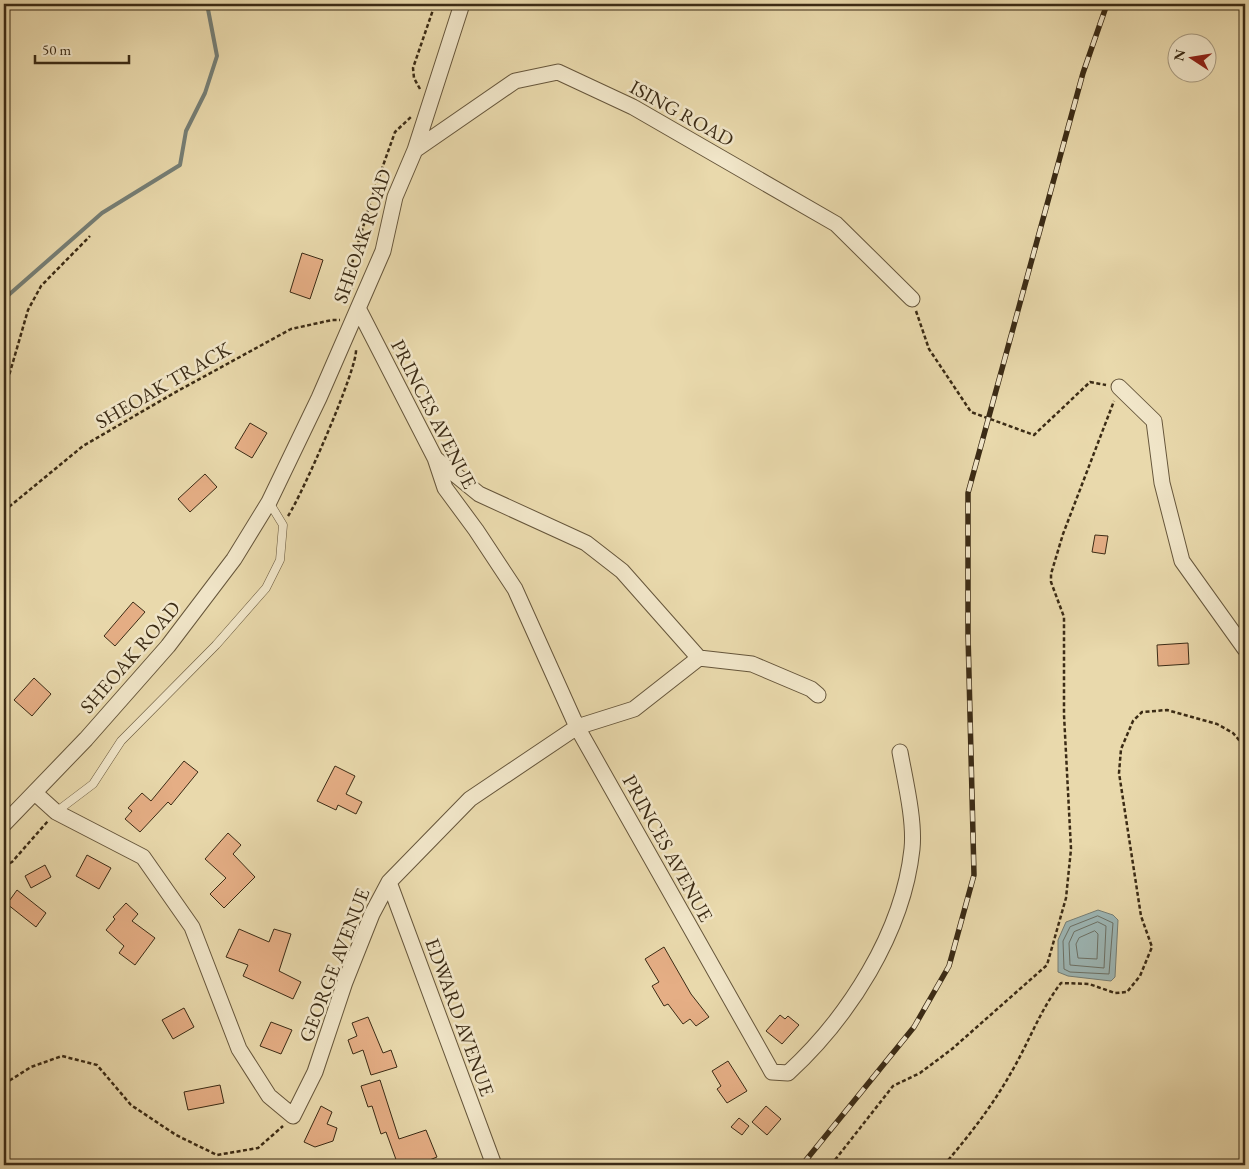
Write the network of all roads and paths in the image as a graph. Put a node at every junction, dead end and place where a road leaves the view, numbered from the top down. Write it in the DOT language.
graph roads {
  1 [pos="435,4"];
  2 [pos="462,4"];
  3 [pos="420,95"];
  4 [pos="413,115"];
  5 [pos="415,150"];
  6 [pos="90,236"];
  7 [pos="352,291"];
  8 [pos="912,299"];
  9 [pos="356,316"];
  10 [pos="356,346"];
  11 [pos="1119,387"];
  12 [pos="4,393"];
  13 [pos="435,458"];
  14 [pos="270,502"];
  15 [pos="4,511"];
  16 [pos="283,525"];
  17 [pos="1245,649"];
  18 [pos="699,658"];
  19 [pos="818,695"];
  20 [pos="577,727"];
  21 [pos="1245,747"];
  22 [pos="900,752"];
  23 [pos="34,793"];
  24 [pos="56,812"];
  25 [pos="4,824"];
  26 [pos="4,866"];
  27 [pos="389,882"];
  28 [pos="4,1084"];
  29 [pos="293,1116"];
  30 [pos="494,1165"];
  31 [pos="831,1165"];
  32 [pos="944,1165"];
  1 -- 3 [label="path"];
  2 -- 5 [label="street, SHEOAK ROAD"];
  4 -- 7 [label="path"];
  5 -- 8 [label="street, ISING ROAD"];
  5 -- 9 [label="street, SHEOAK ROAD"];
  6 -- 12 [label="path"];
  8 -- 11 [label="path"];
  9 -- 13 [label="street, PRINCES AVENUE"];
  9 -- 14 [label="street, SHEOAK ROAD"];
  9 -- 15 [label="path, SHEOAK TRACK"];
  10 -- 16 [label="path"];
  11 -- 17 [label="street"];
  11 -- 31 [label="path"];
  13 -- 18 [label="street"];
  13 -- 20 [label="street, PRINCES AVENUE"];
  14 -- 16 [label="lane"];
  14 -- 23 [label="street, SHEOAK ROAD"];
  16 -- 24 [label="lane"];
  18 -- 19 [label="street"];
  18 -- 20 [label="street, GEORGE AVENUE"];
  20 -- 22 [label="street, PRINCES AVENUE"];
  20 -- 27 [label="street, GEORGE AVENUE"];
  21 -- 32 [label="path"];
  23 -- 24 [label="street"];
  23 -- 25 [label="street, SHEOAK ROAD"];
  24 -- 26 [label="path"];
  24 -- 29 [label="street"];
  27 -- 29 [label="street, GEORGE AVENUE"];
  27 -- 30 [label="street, EDWARD AVENUE"];
  28 -- 29 [label="path"];
}
